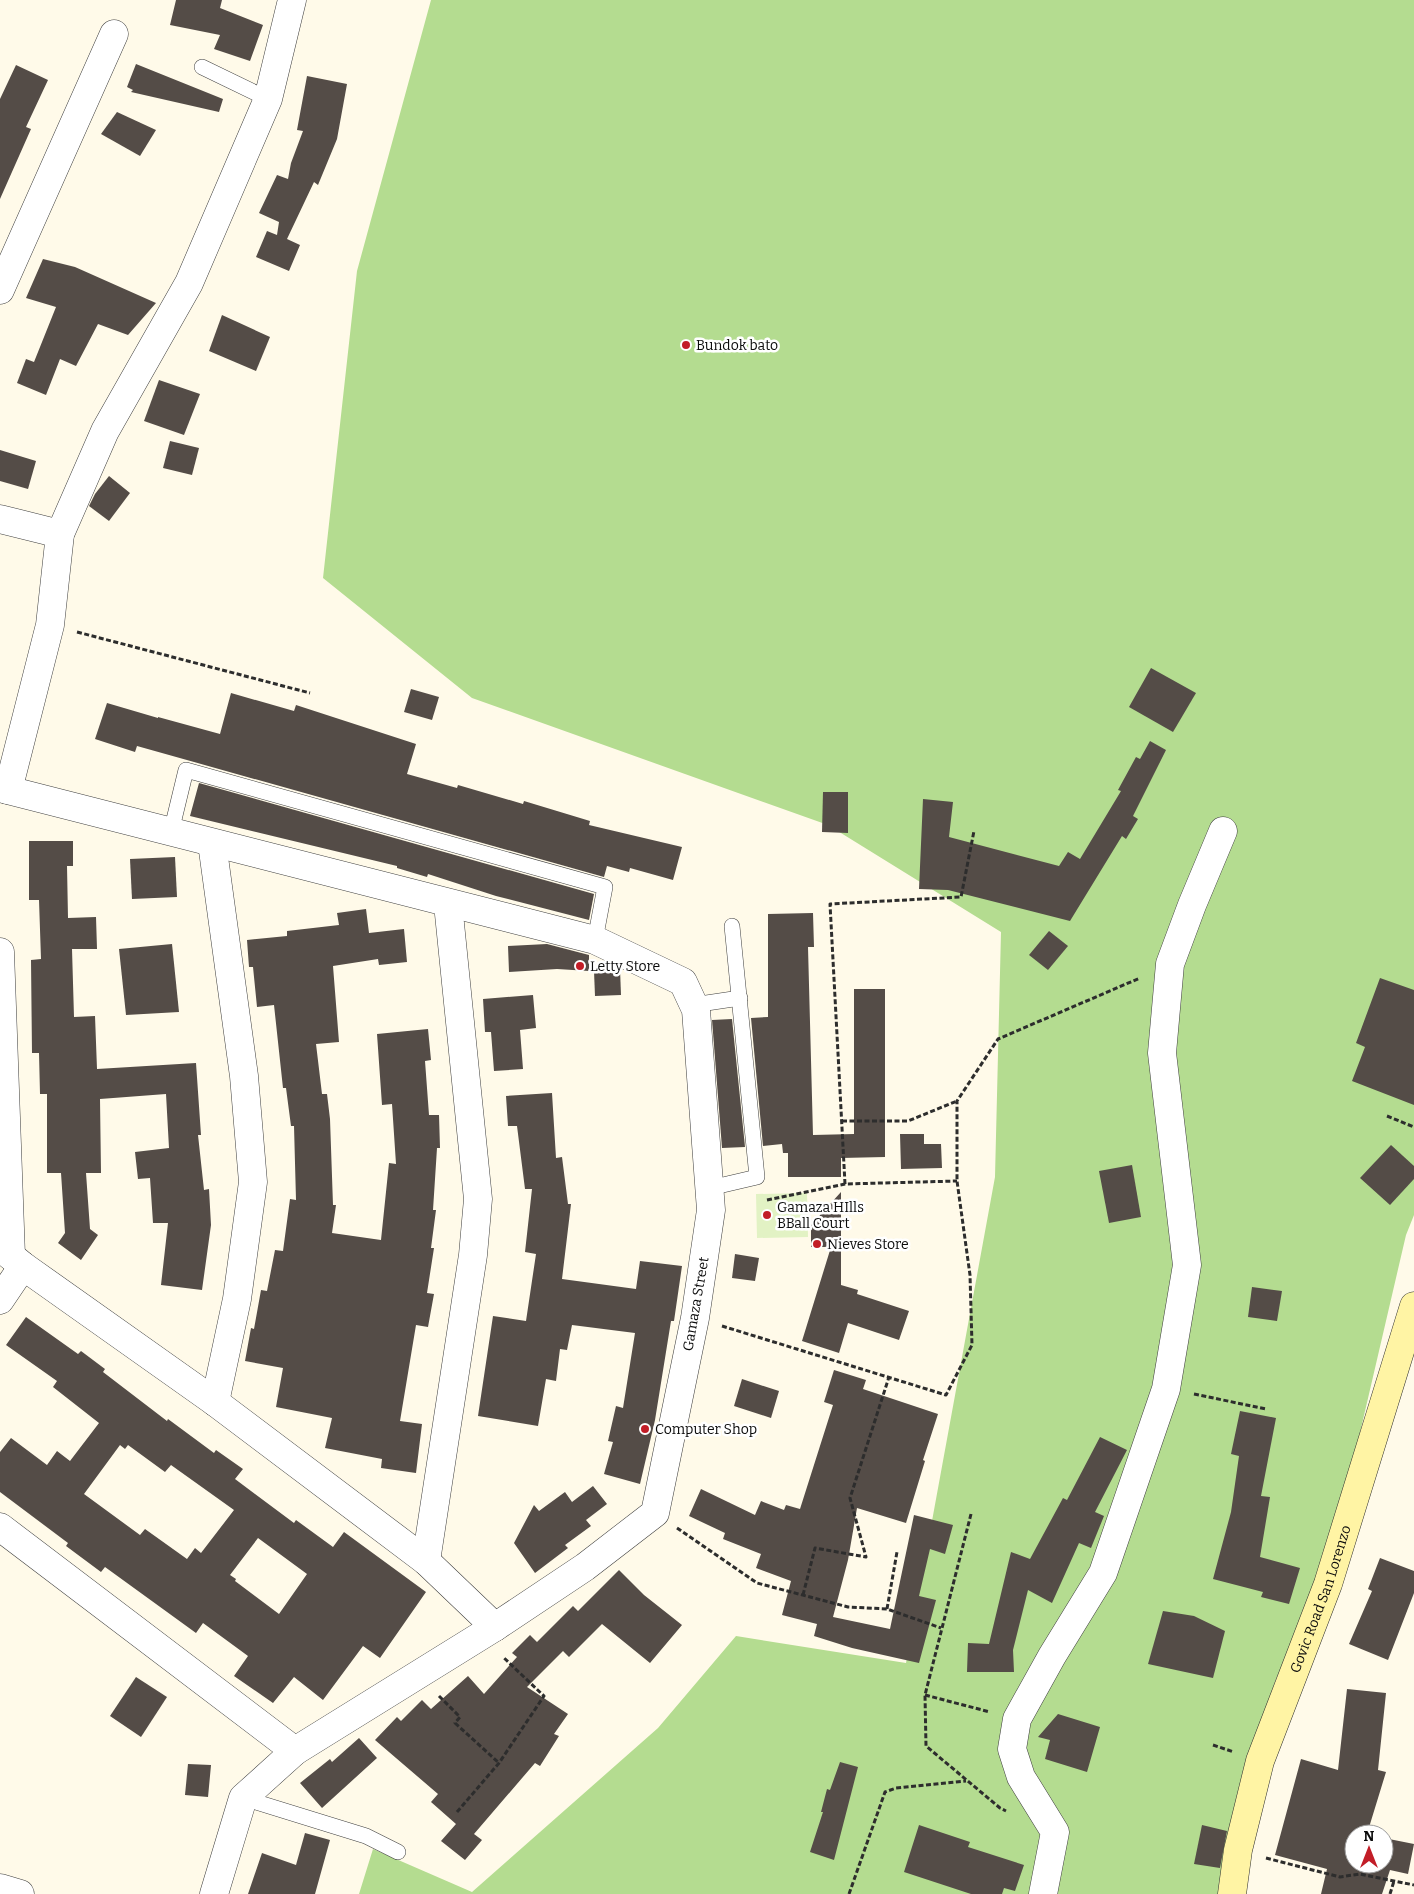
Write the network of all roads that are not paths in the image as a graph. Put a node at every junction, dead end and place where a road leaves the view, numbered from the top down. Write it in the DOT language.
graph roads {
  1 [pos="292,0"];
  2 [pos="114,34"];
  3 [pos="202,67"];
  4 [pos="268,99"];
  5 [pos="0,290"];
  6 [pos="0,519"];
  7 [pos="60,534"];
  8 [pos="4,789"];
  9 [pos="1223,831"];
  10 [pos="171,832"];
  11 [pos="212,843"];
  12 [pos="448,904"];
  13 [pos="732,926"];
  14 [pos="594,940"];
  15 [pos="0,952"];
  16 [pos="740,998"];
  17 [pos="693,1006"];
  18 [pos="710,1188"];
  19 [pos="11,1257"];
  20 [pos="0,1300"];
  21 [pos="1414,1306"];
  22 [pos="215,1402"];
  23 [pos="0,1527"];
  24 [pos="426,1561"];
  25 [pos="488,1631"];
  26 [pos="295,1751"];
  27 [pos="243,1798"];
  28 [pos="398,1852"];
  29 [pos="0,1888"];
  30 [pos="20,1894"];
  31 [pos="214,1894"];
  32 [pos="1043,1894"];
  33 [pos="1232,1894"];
  1 -- 4 [label="street"];
  2 -- 5 [label="street"];
  3 -- 4 [label="lane"];
  4 -- 7 [label="street"];
  6 -- 7 [label="street"];
  7 -- 8 [label="street"];
  8 -- 10 [label="street, Gamaza Street"];
  9 -- 32 [label="street"];
  10 -- 11 [label="street, Gamaza Street"];
  10 -- 14 [label="lane"];
  11 -- 12 [label="street, Gamaza Street"];
  11 -- 22 [label="street"];
  12 -- 14 [label="street, Gamaza Street"];
  12 -- 24 [label="street"];
  13 -- 16 [label="lane"];
  14 -- 17 [label="street, Gamaza Street"];
  15 -- 19 [label="street"];
  16 -- 17 [label="lane"];
  16 -- 18 [label="lane"];
  17 -- 18 [label="street, Gamaza Street"];
  18 -- 25 [label="street, Gamaza Street"];
  19 -- 20 [label="street"];
  19 -- 22 [label="street"];
  21 -- 33 [label="main road, Govic Road San Lorenzo"];
  22 -- 24 [label="street"];
  23 -- 26 [label="street"];
  24 -- 25 [label="street"];
  25 -- 26 [label="street"];
  26 -- 27 [label="street"];
  27 -- 28 [label="lane"];
  27 -- 31 [label="street"];
  29 -- 30 [label="street"];
}
